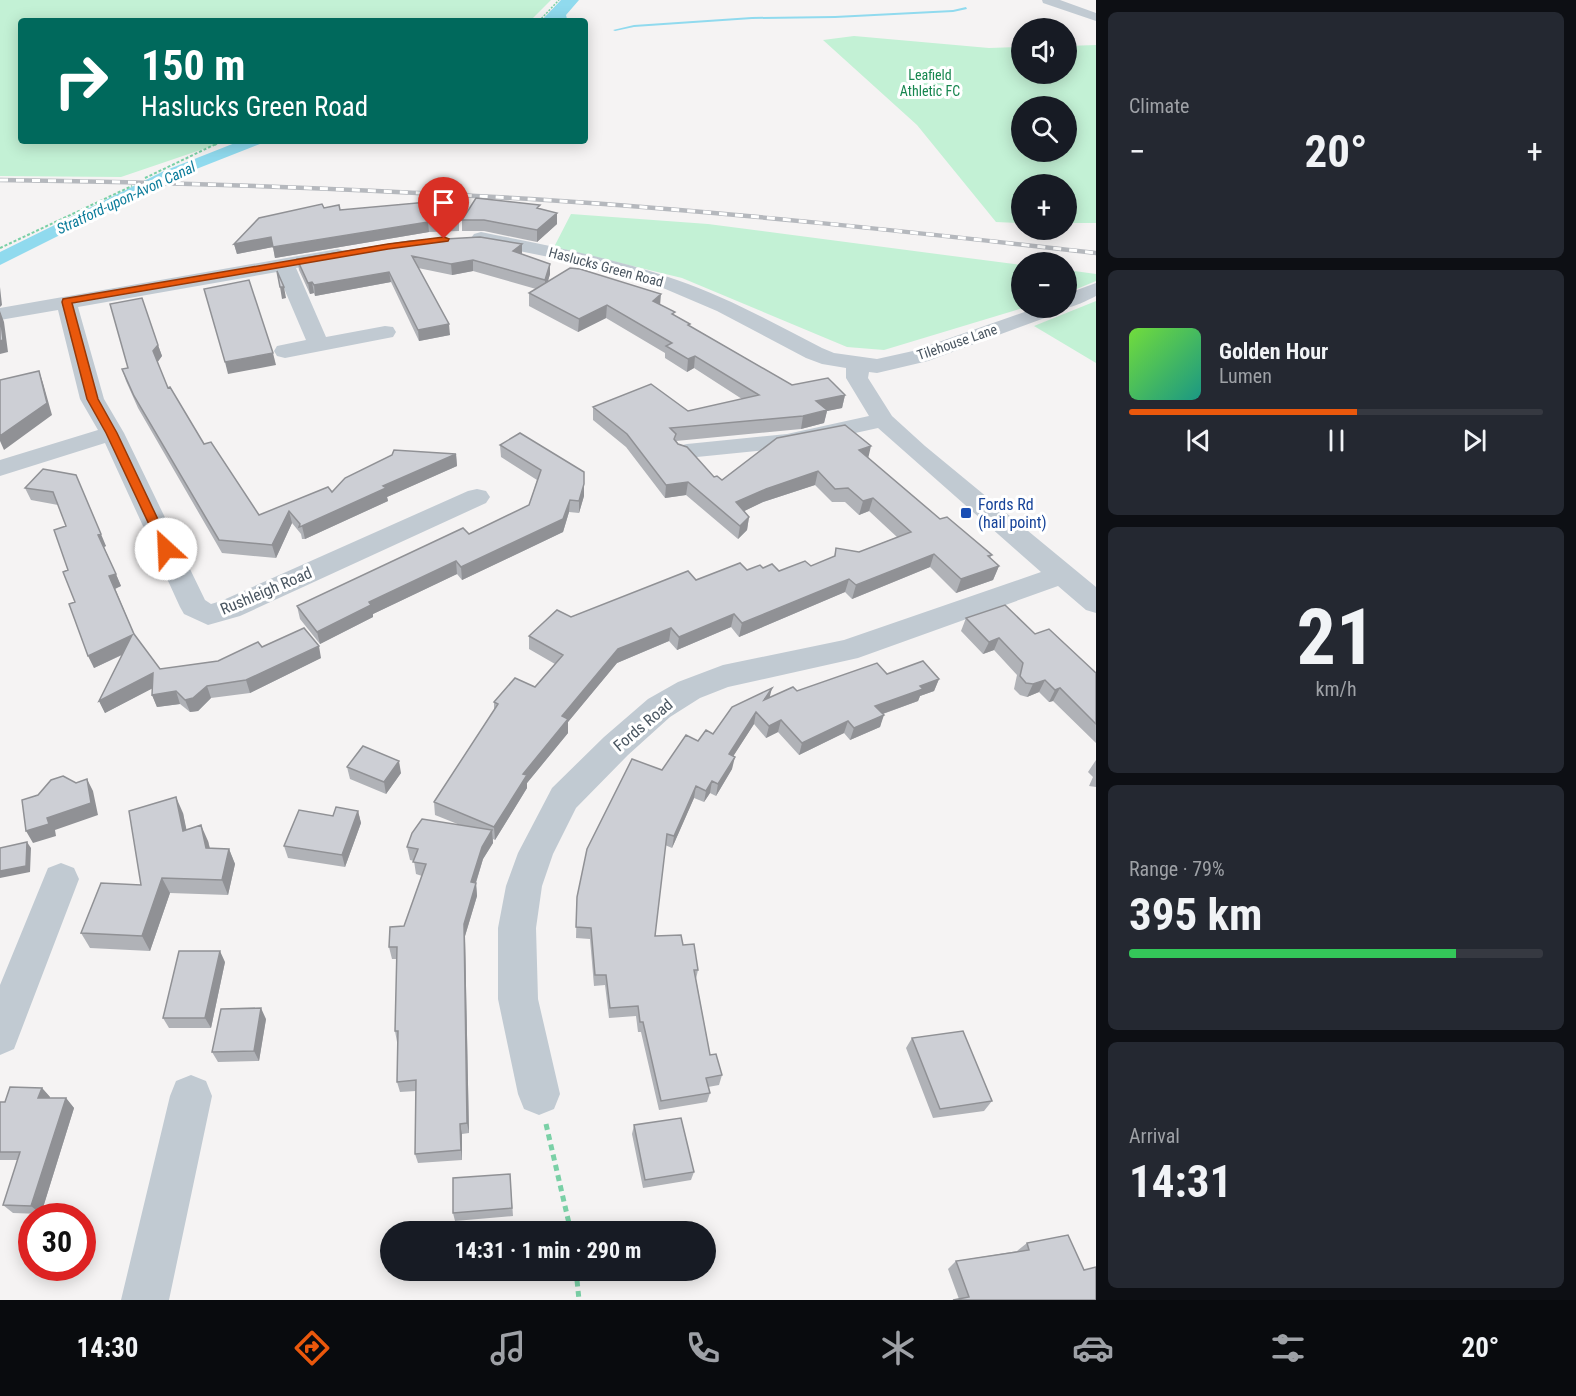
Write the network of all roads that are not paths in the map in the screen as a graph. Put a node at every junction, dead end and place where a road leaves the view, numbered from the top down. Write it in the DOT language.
graph roads {
  1 [pos="1048,0"];
  2 [pos="1096,17"];
  3 [pos="460,238"];
  4 [pos="354,252"];
  5 [pos="284,264"];
  6 [pos="1096,289"];
  7 [pos="1077,297"];
  8 [pos="66,302"];
  9 [pos="0,314"];
  10 [pos="1026,318"];
  11 [pos="386,332"];
  12 [pos="318,344"];
  13 [pos="285,351"];
  14 [pos="858,365"];
  15 [pos="883,420"];
  16 [pos="112,433"];
  17 [pos="717,448"];
  18 [pos="687,451"];
  19 [pos="0,468"];
  20 [pos="727,473"];
  21 [pos="477,497"];
  22 [pos="1064,574"];
  23 [pos="1096,603"];
  24 [pos="61,879"];
  25 [pos="0,1035"];
  26 [pos="539,1094"];
  27 [pos="191,1096"];
  28 [pos="145,1300"];
  1 -- 2 [label="street"];
  3 -- 14 [label="street, Haslucks Green Road"];
  4 -- 5 [label="street"];
  5 -- 8 [label="street"];
  5 -- 12 [label="street"];
  6 -- 7 [label="street"];
  8 -- 9 [label="street"];
  8 -- 16 [label="street, Rushleigh Road"];
  10 -- 14 [label="street, Tilehouse Lane"];
  11 -- 12 [label="street"];
  12 -- 13 [label="street"];
  14 -- 15 [label="street"];
  15 -- 17 [label="street"];
  15 -- 22 [label="street"];
  16 -- 19 [label="street"];
  16 -- 21 [label="street, Rushleigh Road"];
  17 -- 18 [label="street"];
  17 -- 20 [label="street"];
  22 -- 23 [label="street"];
  22 -- 26 [label="street, Fords Road"];
  24 -- 25 [label="street"];
  27 -- 28 [label="street"];
}
